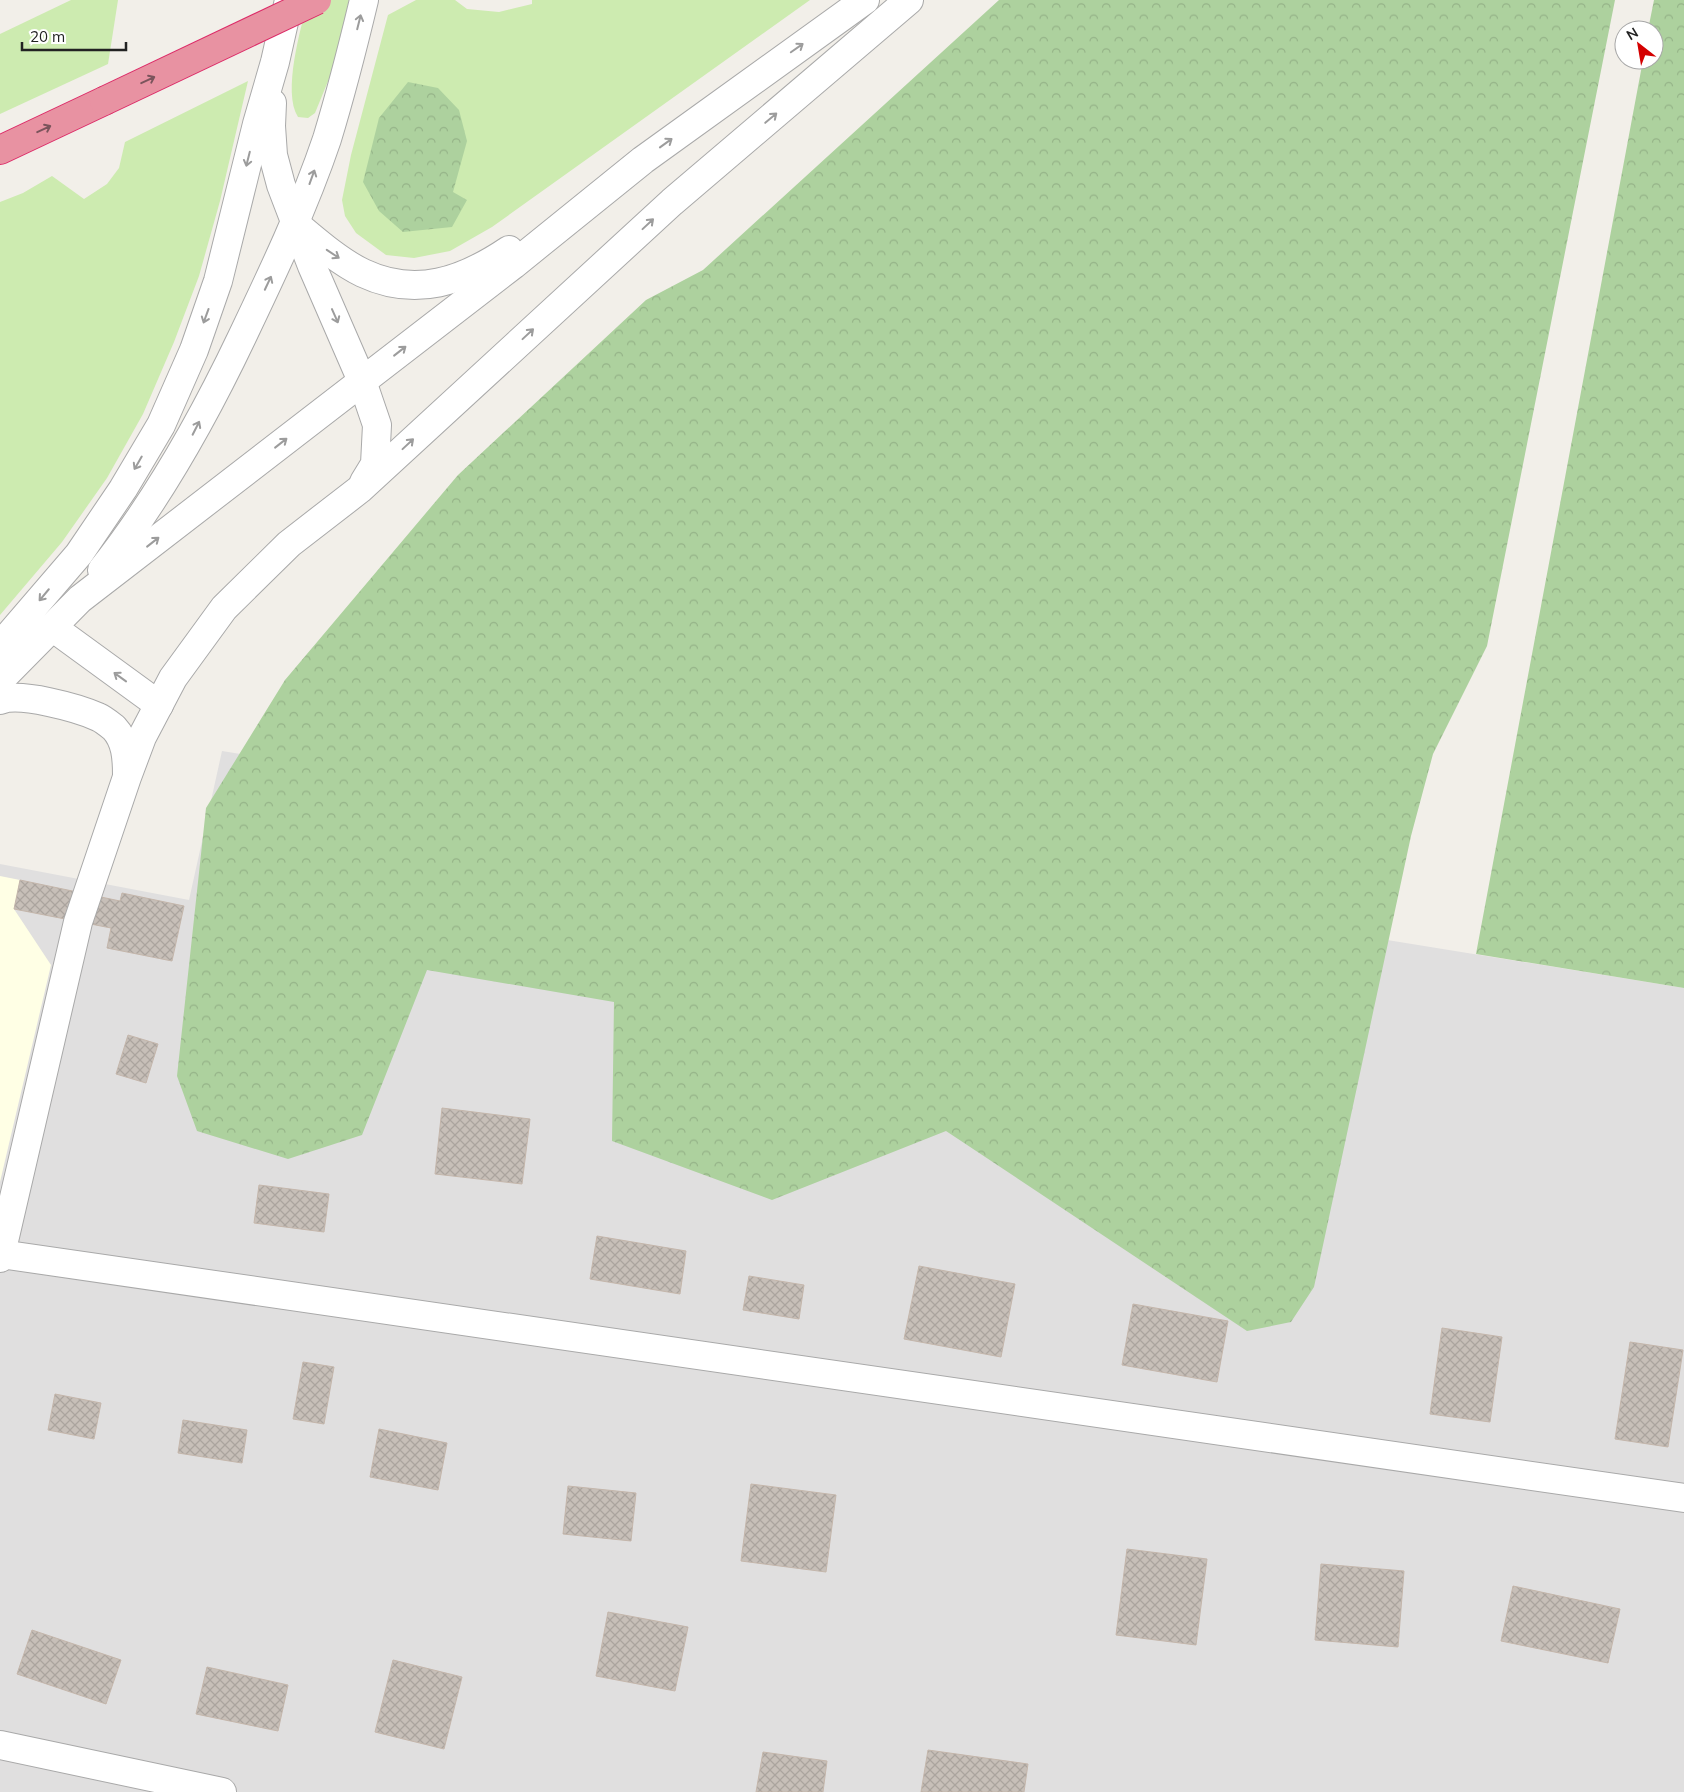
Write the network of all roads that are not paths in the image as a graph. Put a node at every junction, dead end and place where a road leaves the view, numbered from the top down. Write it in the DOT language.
graph roads {
  1 [pos="289,0"];
  2 [pos="317,0"];
  3 [pos="364,0"];
  4 [pos="865,0"];
  5 [pos="909,0"];
  6 [pos="275,62"];
  7 [pos="0,150"];
  8 [pos="643,160"];
  9 [pos="295,223"];
  10 [pos="362,381"];
  11 [pos="360,489"];
  12 [pos="80,598"];
  13 [pos="52,628"];
  14 [pos="0,646"];
  15 [pos="0,680"];
  16 [pos="0,700"];
  17 [pos="159,705"];
  18 [pos="127,777"];
  19 [pos="1,1256"];
  20 [pos="1684,1498"];
  21 [pos="0,1745"];
  22 [pos="222,1792"];
  1 -- 6 [label="street"];
  7 -- 2 [label="highway, one-way, bridge"];
  9 -- 3 [label="street, one-way"];
  8 -- 4 [label="street, one-way"];
  11 -- 5 [label="street, one-way"];
  6 -- 9 [label="street"];
  6 -- 14 [label="street, one-way"];
  9 -- 8 [label="street, one-way"];
  10 -- 8 [label="street, one-way"];
  9 -- 10 [label="street, one-way"];
  12 -- 9 [label="street, one-way"];
  10 -- 11 [label="street"];
  12 -- 10 [label="street, one-way"];
  11 -- 17 [label="street"];
  12 -- 13 [label="street"];
  13 -- 15 [label="street"];
  17 -- 13 [label="street, one-way"];
  16 -- 18 [label="street"];
  17 -- 18 [label="street"];
  18 -- 19 [label="street"];
  19 -- 20 [label="street"];
  21 -- 22 [label="street"];
}
